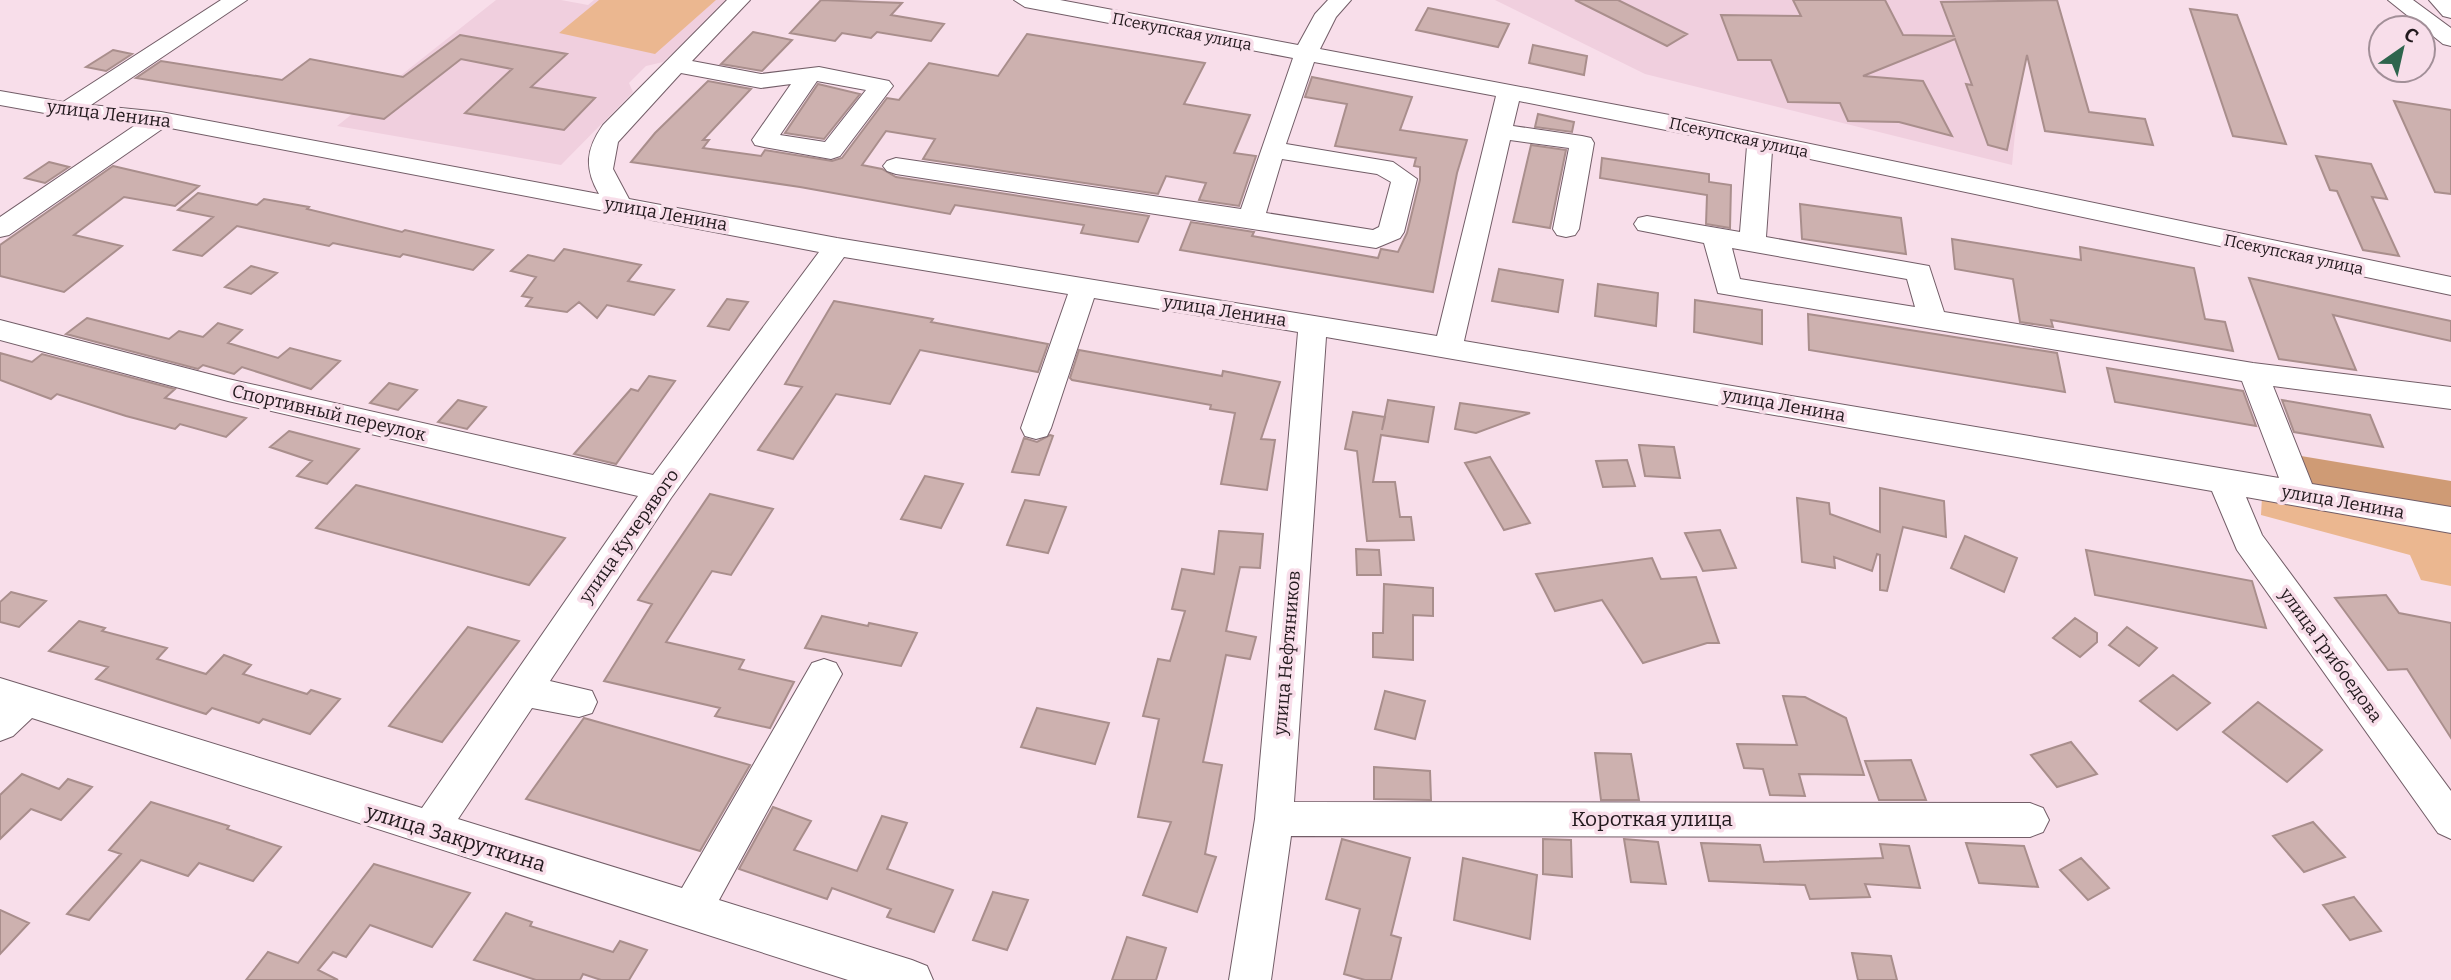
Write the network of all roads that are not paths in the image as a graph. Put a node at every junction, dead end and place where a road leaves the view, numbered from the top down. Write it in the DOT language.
graph roads {
  1 [pos="236,0"];
  2 [pos="740,0"];
  3 [pos="1025,0"];
  4 [pos="1340,0"];
  5 [pos="2399,0"];
  6 [pos="2440,0"];
  7 [pos="2451,11"];
  8 [pos="2451,38"];
  9 [pos="1304,53"];
  10 [pos="677,65"];
  11 [pos="810,75"];
  12 [pos="1509,91"];
  13 [pos="0,98"];
  14 [pos="67,110"];
  15 [pos="161,119"];
  16 [pos="1500,131"];
  17 [pos="1759,141"];
  18 [pos="1275,150"];
  19 [pos="896,166"];
  20 [pos="620,206"];
  21 [pos="1251,219"];
  22 [pos="1647,224"];
  23 [pos="0,229"];
  24 [pos="1566,229"];
  25 [pos="1716,237"];
  26 [pos="1752,243"];
  27 [pos="837,247"];
  28 [pos="2451,286"];
  29 [pos="1084,288"];
  30 [pos="1933,321"];
  31 [pos="1313,325"];
  32 [pos="0,330"];
  33 [pos="1448,348"];
  34 [pos="2253,373"];
  35 [pos="2451,398"];
  36 [pos="1036,428"];
  37 [pos="2224,482"];
  38 [pos="660,489"];
  39 [pos="2301,495"];
  40 [pos="2451,520"];
  41 [pos="824,674"];
  42 [pos="523,691"];
  43 [pos="14,696"];
  44 [pos="579,702"];
  45 [pos="0,726"];
  46 [pos="1274,819"];
  47 [pos="2030,820"];
  48 [pos="2451,821"];
  49 [pos="429,830"];
  50 [pos="691,911"];
  51 [pos="912,980"];
  52 [pos="1250,980"];
  1 -- 14 [label="street"];
  2 -- 10 [label="street"];
  3 -- 9 [label="street, Псекупская улица"];
  4 -- 9 [label="street"];
  5 -- 8 [label="street"];
  6 -- 7 [label="street"];
  9 -- 12 [label="street, Псекупская улица"];
  9 -- 18 [label="street"];
  10 -- 11 [label="street"];
  10 -- 20 [label="street"];
  11 -- 11 [label="street"];
  12 -- 16 [label="street"];
  12 -- 17 [label="street, Псекупская улица"];
  13 -- 14 [label="street, улица Ленина"];
  14 -- 15 [label="street, улица Ленина"];
  15 -- 20 [label="street, улица Ленина"];
  15 -- 23 [label="street"];
  16 -- 24 [label="street"];
  16 -- 33 [label="street"];
  17 -- 26 [label="street"];
  17 -- 28 [label="street, Псекупская улица"];
  18 -- 21 [label="street"];
  18 -- 21 [label="street"];
  19 -- 21 [label="street"];
  20 -- 27 [label="street, улица Ленина"];
  22 -- 25 [label="street"];
  25 -- 26 [label="street"];
  25 -- 30 [label="street"];
  26 -- 30 [label="street"];
  27 -- 29 [label="street, улица Ленина"];
  27 -- 38 [label="street, улица Кучерявого"];
  29 -- 31 [label="street, улица Ленина"];
  29 -- 36 [label="street"];
  30 -- 34 [label="street"];
  31 -- 33 [label="street, улица Ленина"];
  31 -- 46 [label="street, улица Нефтяников"];
  32 -- 38 [label="street, Спортивный переулок"];
  33 -- 37 [label="street, улица Ленина"];
  34 -- 35 [label="street"];
  34 -- 39 [label="street"];
  37 -- 39 [label="street, улица Ленина"];
  37 -- 48 [label="street, улица Грибоедова"];
  38 -- 42 [label="street, улица Кучерявого"];
  39 -- 40 [label="street, улица Ленина"];
  41 -- 50 [label="street"];
  42 -- 44 [label="street"];
  42 -- 49 [label="street, улица Кучерявого"];
  43 -- 45 [label="street"];
  43 -- 49 [label="street, улица Закруткина"];
  46 -- 47 [label="street, Короткая улица"];
  46 -- 52 [label="street, улица Нефтяников"];
  49 -- 50 [label="street, улица Закруткина"];
  50 -- 51 [label="street, улица Закруткина"];
}
